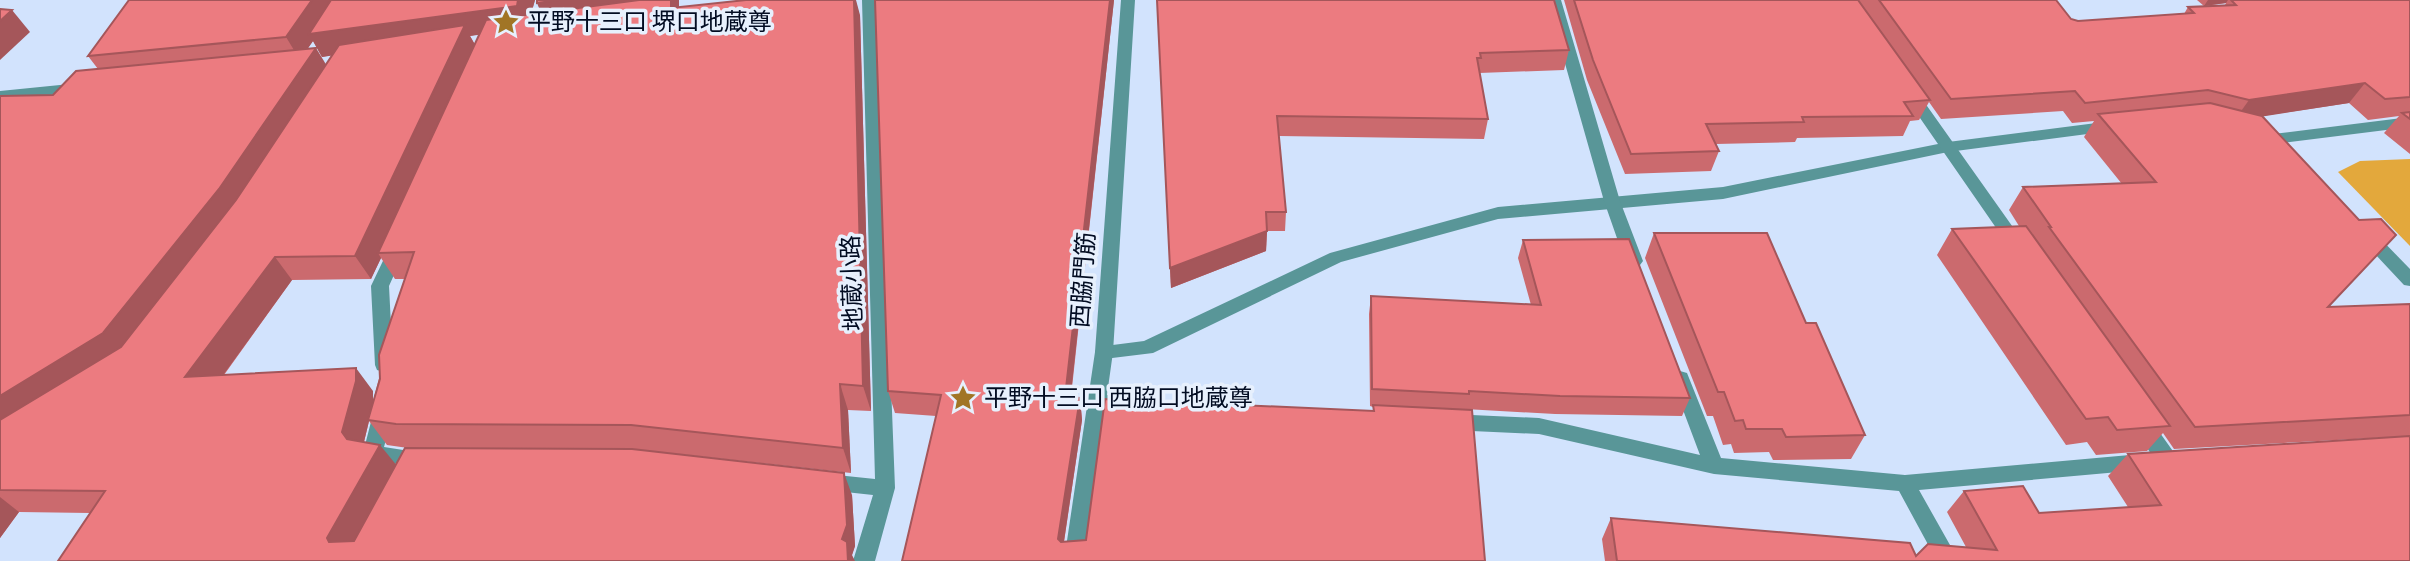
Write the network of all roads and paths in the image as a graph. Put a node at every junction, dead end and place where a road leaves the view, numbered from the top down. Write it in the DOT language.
graph roads {
  1 [pos="869,0"];
  2 [pos="1128,0"];
  3 [pos="1554,0"];
  4 [pos="1901,79"];
  5 [pos="93,87"];
  6 [pos="0,96"];
  7 [pos="2410,122"];
  8 [pos="2126,125"];
  9 [pos="1948,147"];
  10 [pos="2291,158"];
  11 [pos="1612,201"];
  12 [pos="408,224"];
  13 [pos="2355,224"];
  14 [pos="2027,259"];
  15 [pos="1641,277"];
  16 [pos="2410,280"];
  17 [pos="1104,352"];
  18 [pos="1675,365"];
  19 [pos="1097,402"];
  20 [pos="2129,404"];
  21 [pos="1153,405"];
  22 [pos="1429,421"];
  23 [pos="415,460"];
  24 [pos="442,460"];
  25 [pos="1714,466"];
  26 [pos="805,479"];
  27 [pos="403,482"];
  28 [pos="1905,482"];
  29 [pos="885,488"];
  30 [pos="864,561"];
  31 [pos="1075,561"];
  32 [pos="1948,561"];
  1 -- 29 [label="street, 地蔵小路"];
  2 -- 17 [label="street, 西脇門筋"];
  3 -- 11 [label="street"];
  4 -- 9 [label="street"];
  5 -- 6 [label="street"];
  7 -- 10 [label="street"];
  8 -- 9 [label="street"];
  9 -- 11 [label="street"];
  9 -- 14 [label="street"];
  11 -- 15 [label="street"];
  11 -- 17 [label="street"];
  12 -- 23 [label="street"];
  13 -- 16 [label="street"];
  17 -- 19 [label="street, 西脇門筋"];
  18 -- 25 [label="street"];
  19 -- 21 [label="street"];
  19 -- 31 [label="street, 西脇門筋"];
  20 -- 28 [label="street"];
  22 -- 25 [label="street"];
  23 -- 24 [label="street"];
  23 -- 27 [label="street"];
  25 -- 28 [label="street"];
  26 -- 29 [label="street"];
  28 -- 32 [label="street"];
  29 -- 30 [label="street, 地蔵小路"];
}
